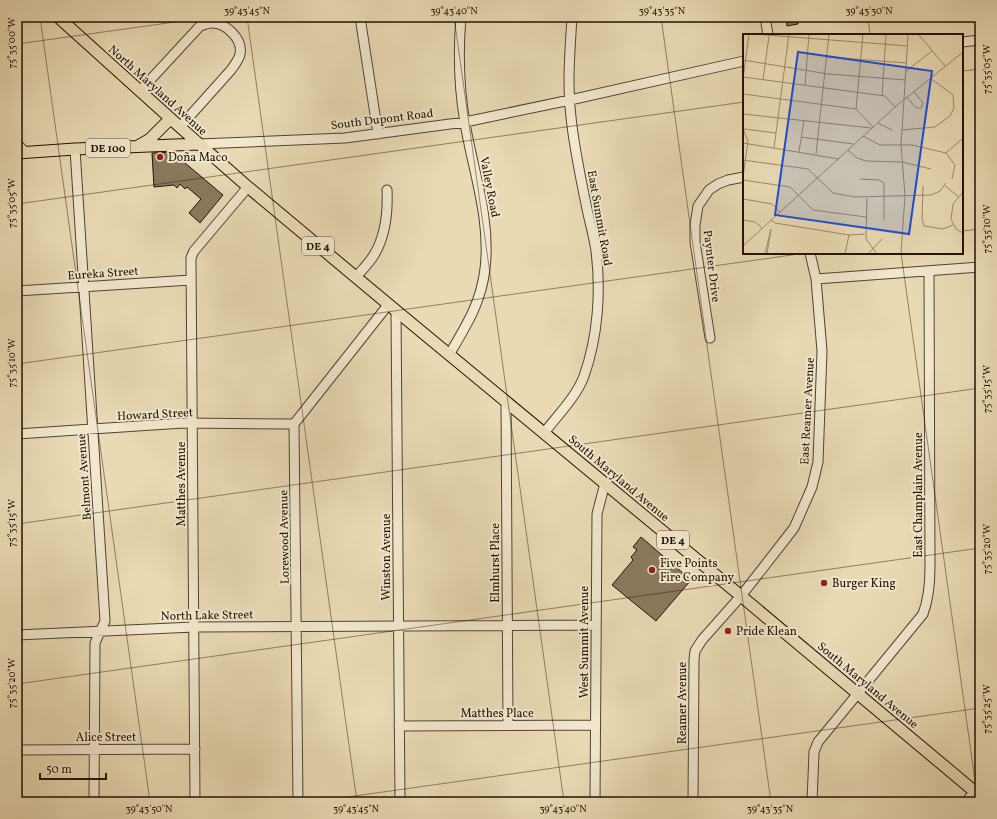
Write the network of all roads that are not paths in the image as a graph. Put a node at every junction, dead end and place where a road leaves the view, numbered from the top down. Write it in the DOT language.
graph roads {
  1 [pos="58,17"];
  2 [pos="360,17"];
  3 [pos="460,17"];
  4 [pos="572,17"];
  5 [pos="764,17"];
  6 [pos="768,34"];
  7 [pos="980,40"];
  8 [pos="963,42"];
  9 [pos="743,61"];
  10 [pos="140,91"];
  11 [pos="570,100"];
  12 [pos="170,119"];
  13 [pos="465,122"];
  14 [pos="180,127"];
  15 [pos="378,134"];
  16 [pos="199,144"];
  17 [pos="136,147"];
  18 [pos="75,149"];
  19 [pos="20,150"];
  20 [pos="743,177"];
  21 [pos="248,187"];
  22 [pos="387,190"];
  23 [pos="810,254"];
  24 [pos="980,267"];
  25 [pos="929,271"];
  26 [pos="356,277"];
  27 [pos="816,279"];
  28 [pos="191,280"];
  29 [pos="83,287"];
  30 [pos="17,291"];
  31 [pos="392,308"];
  32 [pos="710,338"];
  33 [pos="449,355"];
  34 [pos="506,401"];
  35 [pos="193,423"];
  36 [pos="294,424"];
  37 [pos="92,429"];
  38 [pos="544,433"];
  39 [pos="17,434"];
  40 [pos="605,483"];
  41 [pos="741,596"];
  42 [pos="508,625"];
  43 [pos="596,625"];
  44 [pos="194,626"];
  45 [pos="398,626"];
  46 [pos="297,627"];
  47 [pos="101,631"];
  48 [pos="17,636"];
  49 [pos="857,693"];
  50 [pos="508,725"];
  51 [pos="595,725"];
  52 [pos="399,726"];
  53 [pos="94,749"];
  54 [pos="195,749"];
  55 [pos="17,750"];
  56 [pos="977,794"];
  57 [pos="94,802"];
  58 [pos="195,802"];
  59 [pos="298,802"];
  60 [pos="400,802"];
  61 [pos="595,802"];
  62 [pos="693,802"];
  63 [pos="812,802"];
  64 [pos="966,802"];
  1 -- 10 [label="main road, North Maryland Avenue / DE 4"];
  2 -- 15 [label="street"];
  3 -- 13 [label="street, Valley Road"];
  4 -- 11 [label="street, East Summit Road"];
  5 -- 6 [label="street"];
  7 -- 8 [label="street"];
  9 -- 11 [label="street, South Dupont Road"];
  10 -- 12 [label="main road, North Maryland Avenue / DE 4"];
  10 -- 14 [label="street"];
  11 -- 13 [label="street, South Dupont Road"];
  11 -- 38 [label="street, East Summit Road"];
  12 -- 14 [label="main road, North Maryland Avenue / DE 4"];
  12 -- 17 [label="main road"];
  13 -- 15 [label="street, South Dupont Road"];
  13 -- 33 [label="street, Valley Road"];
  14 -- 16 [label="main road, North Maryland Avenue / DE 4"];
  15 -- 16 [label="street, South Dupont Road"];
  16 -- 17 [label="main road, South Dupont Road / DE 100"];
  16 -- 21 [label="main road, North Maryland Avenue / DE 4"];
  17 -- 18 [label="main road, South Dupont Road / DE 100"];
  18 -- 19 [label="main road, South Dupont Road / DE 100"];
  18 -- 29 [label="street, Belmont Avenue"];
  20 -- 32 [label="street, Paynter Drive"];
  21 -- 26 [label="main road, North Maryland Avenue / DE 4"];
  21 -- 28 [label="street, Matthes Avenue"];
  22 -- 26 [label="street"];
  23 -- 27 [label="street, East Reamer Avenue"];
  24 -- 25 [label="street"];
  25 -- 27 [label="street"];
  25 -- 49 [label="street, East Champlain Avenue"];
  26 -- 31 [label="main road, North Maryland Avenue / DE 4"];
  27 -- 41 [label="street, East Reamer Avenue"];
  28 -- 29 [label="street, Eureka Street"];
  28 -- 35 [label="street, Matthes Avenue"];
  29 -- 30 [label="street, Eureka Street"];
  29 -- 37 [label="street, Belmont Avenue"];
  31 -- 33 [label="main road, South Maryland Avenue / DE 4"];
  31 -- 36 [label="street"];
  31 -- 45 [label="street, Winston Avenue"];
  33 -- 34 [label="main road, South Maryland Avenue / DE 4"];
  34 -- 38 [label="main road, South Maryland Avenue / DE 4"];
  34 -- 42 [label="street, Elmhurst Place"];
  35 -- 36 [label="street, Howard Street"];
  35 -- 37 [label="street, Howard Street"];
  35 -- 44 [label="street, Matthes Avenue"];
  36 -- 46 [label="street, Lorewood Avenue"];
  37 -- 39 [label="street, Howard Street"];
  37 -- 47 [label="street, Belmont Avenue"];
  38 -- 40 [label="main road, South Maryland Avenue / DE 4"];
  40 -- 41 [label="main road, South Maryland Avenue / DE 4"];
  40 -- 43 [label="street, West Summit Avenue"];
  41 -- 49 [label="main road, South Maryland Avenue / DE 4"];
  41 -- 62 [label="street, Reamer Avenue"];
  42 -- 43 [label="street, North Lake Street"];
  42 -- 45 [label="street, North Lake Street"];
  42 -- 50 [label="street, Elmhurst Place"];
  43 -- 51 [label="street, West Summit Avenue"];
  44 -- 46 [label="street, North Lake Street"];
  44 -- 47 [label="street, North Lake Street"];
  44 -- 54 [label="street, Matthes Avenue"];
  45 -- 46 [label="street, North Lake Street"];
  45 -- 52 [label="street, Winston Avenue"];
  46 -- 59 [label="street, Lorewood Avenue"];
  47 -- 48 [label="street, North Lake Street"];
  47 -- 53 [label="street, Belmont Avenue"];
  49 -- 56 [label="main road, South Maryland Avenue / DE 4"];
  49 -- 63 [label="street, East Champlain Avenue"];
  50 -- 51 [label="street, Matthes Place"];
  50 -- 52 [label="street, Matthes Place"];
  51 -- 61 [label="street, West Summit Avenue"];
  52 -- 60 [label="street, Winston Avenue"];
  53 -- 54 [label="street, Alice Street"];
  53 -- 55 [label="street, Alice Street"];
  53 -- 57 [label="street, Belmont Avenue"];
  54 -- 58 [label="street, Matthes Avenue"];
  56 -- 64 [label="street"];
}
